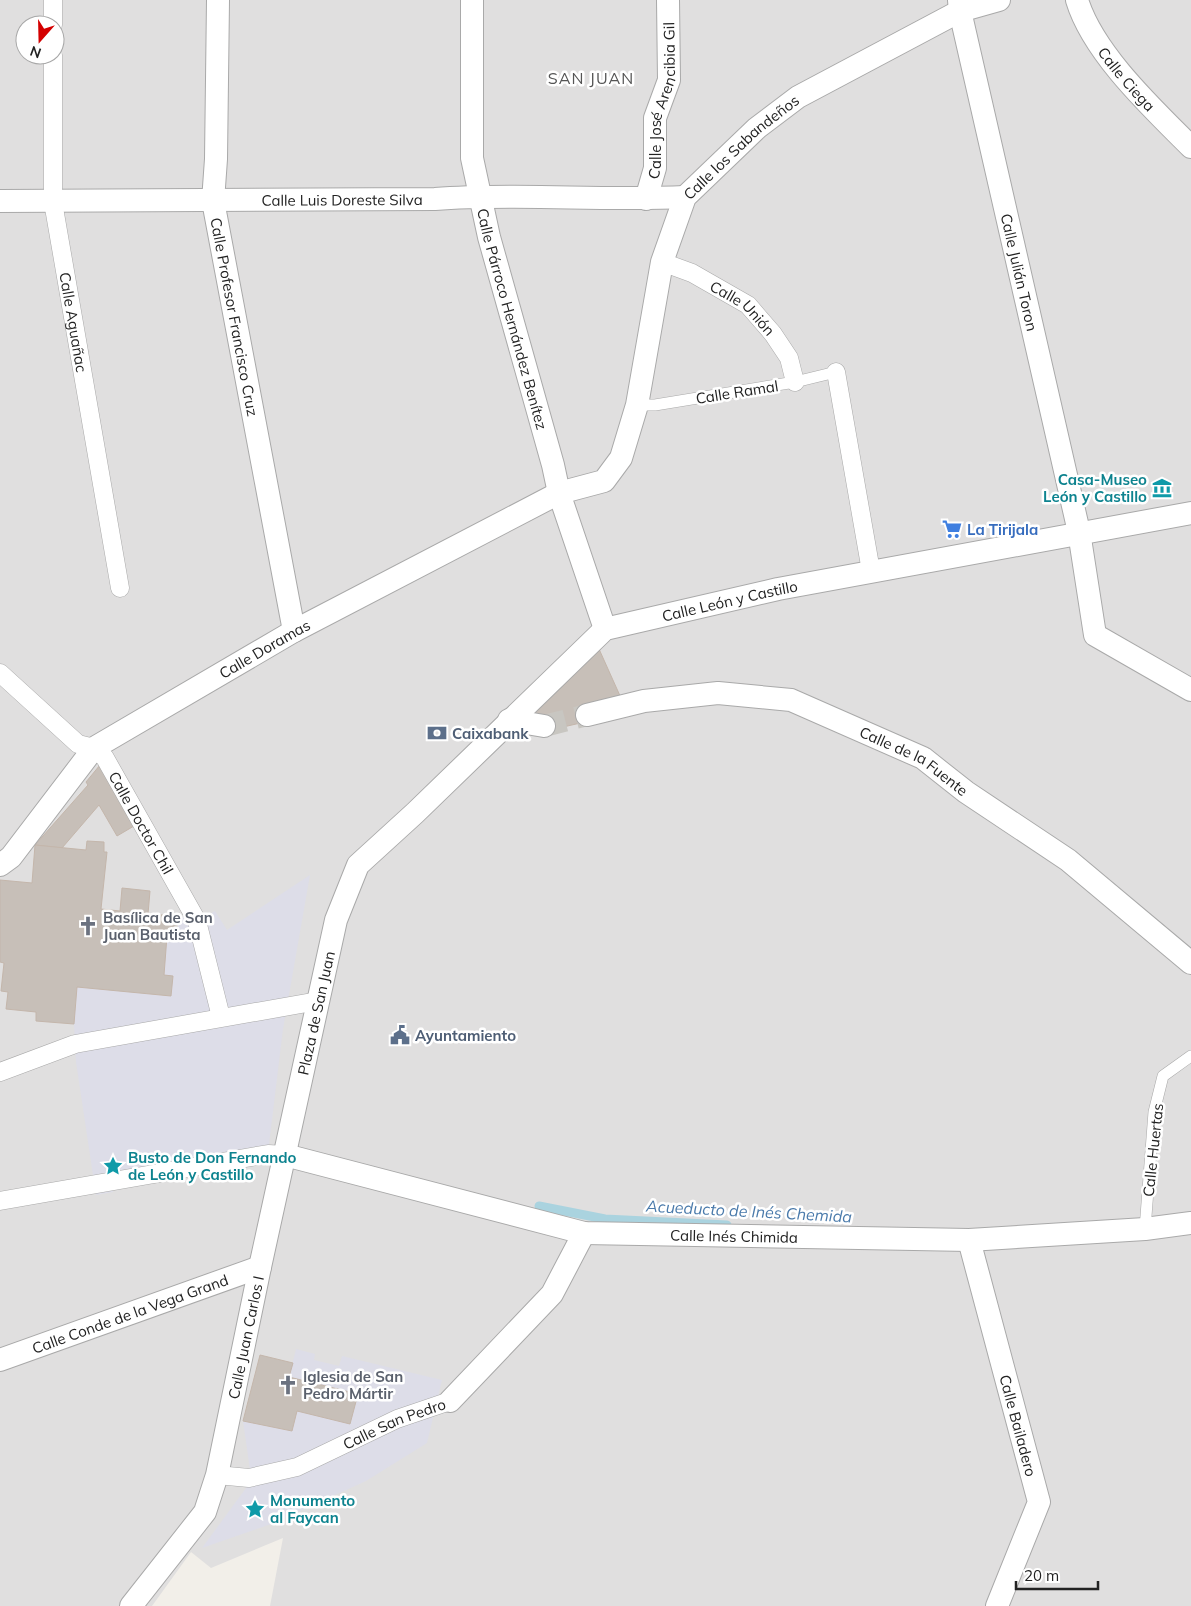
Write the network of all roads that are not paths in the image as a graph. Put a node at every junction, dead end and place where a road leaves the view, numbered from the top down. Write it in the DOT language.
graph roads {
  1 [pos="53,0"];
  2 [pos="218,0"];
  3 [pos="472,0"];
  4 [pos="668,0"];
  5 [pos="999,0"];
  6 [pos="1077,0"];
  7 [pos="960,6"];
  8 [pos="53,15"];
  9 [pos="53,65"];
  10 [pos="1191,147"];
  11 [pos="480,196"];
  12 [pos="685,197"];
  13 [pos="646,199"];
  14 [pos="0,201"];
  15 [pos="213,201"];
  16 [pos="53,202"];
  17 [pos="662,262"];
  18 [pos="836,372"];
  19 [pos="795,382"];
  20 [pos="637,405"];
  21 [pos="559,493"];
  22 [pos="1191,513"];
  23 [pos="1079,532"];
  24 [pos="872,571"];
  25 [pos="120,588"];
  26 [pos="606,629"];
  27 [pos="294,631"];
  28 [pos="0,674"];
  29 [pos="1191,690"];
  30 [pos="587,715"];
  31 [pos="509,720"];
  32 [pos="544,726"];
  33 [pos="94,748"];
  34 [pos="6,861"];
  35 [pos="1191,963"];
  36 [pos="318,1001"];
  37 [pos="221,1017"];
  38 [pos="1191,1056"];
  39 [pos="0,1072"];
  40 [pos="284,1159"];
  41 [pos="0,1202"];
  42 [pos="1191,1223"];
  43 [pos="1145,1229"];
  44 [pos="584,1233"];
  45 [pos="970,1240"];
  46 [pos="260,1266"];
  47 [pos="0,1360"];
  48 [pos="450,1401"];
  49 [pos="217,1475"];
  50 [pos="130,1606"];
  51 [pos="997,1606"];
  1 -- 8 [label="street"];
  2 -- 15 [label="street, Calle Profesor Francisco Cruz"];
  3 -- 11 [label="street, Calle Párroco Hernández Benítez"];
  4 -- 13 [label="street, Calle José Arencibia Gil"];
  5 -- 7 [label="street, Calle los Sabandeños"];
  6 -- 10 [label="street, Calle Ciega"];
  7 -- 12 [label="street, Calle los Sabandeños"];
  7 -- 23 [label="street, Calle Julián Toron"];
  9 -- 16 [label="street, Calle Aguañac"];
  11 -- 13 [label="street, Calle Luis Doreste Silva"];
  11 -- 15 [label="street, Calle Luis Doreste Silva"];
  11 -- 21 [label="street, Calle Párroco Hernández Benítez"];
  12 -- 13 [label="street, Calle Luis Doreste Silva"];
  12 -- 17 [label="street, Calle los Sabandeños"];
  14 -- 16 [label="street, Calle Luis Doreste Silva"];
  15 -- 16 [label="street, Calle Luis Doreste Silva"];
  15 -- 27 [label="street, Calle Profesor Francisco Cruz"];
  16 -- 25 [label="street, Calle Aguañac"];
  17 -- 19 [label="street, Calle Unión"];
  17 -- 20 [label="street, Calle los Sabandeños"];
  18 -- 19 [label="lane, Calle Ramal"];
  18 -- 24 [label="street"];
  19 -- 20 [label="lane, Calle Ramal"];
  20 -- 21 [label="street, Calle los Sabandeños"];
  21 -- 26 [label="street, Calle Párroco Hernández Benítez"];
  21 -- 27 [label="street, Calle Doramas"];
  22 -- 23 [label="street, Calle León y Castillo"];
  23 -- 24 [label="street, Calle León y Castillo"];
  23 -- 29 [label="street, Calle Julián Toron"];
  24 -- 26 [label="street, Calle León y Castillo"];
  26 -- 31 [label="street"];
  27 -- 33 [label="street, Calle Doramas"];
  28 -- 33 [label="street, Calle Doctor Chil"];
  30 -- 35 [label="street, Calle de la Fuente"];
  31 -- 32 [label="street"];
  31 -- 36 [label="street, Plaza de San Juan"];
  33 -- 34 [label="street, Calle Doramas"];
  33 -- 37 [label="street, Calle Doctor Chil"];
  36 -- 37 [label="street"];
  36 -- 40 [label="street, Plaza de San Juan"];
  37 -- 39 [label="street"];
  38 -- 43 [label="lane, Calle Huertas"];
  40 -- 41 [label="street"];
  40 -- 44 [label="street, Calle Inés Chimida"];
  40 -- 46 [label="street, Calle Juan Carlos I"];
  42 -- 43 [label="street, Calle Inés Chimida"];
  43 -- 45 [label="street, Calle Inés Chimida"];
  44 -- 45 [label="street, Calle Inés Chimida"];
  44 -- 48 [label="street, Calle San Pedro"];
  45 -- 51 [label="street, Calle Bailadero"];
  46 -- 47 [label="street, Calle Conde de la Vega Grand"];
  46 -- 49 [label="street, Calle Juan Carlos I"];
  48 -- 49 [label="street, Calle San Pedro"];
  49 -- 50 [label="street, Calle Juan Carlos I"];
}
